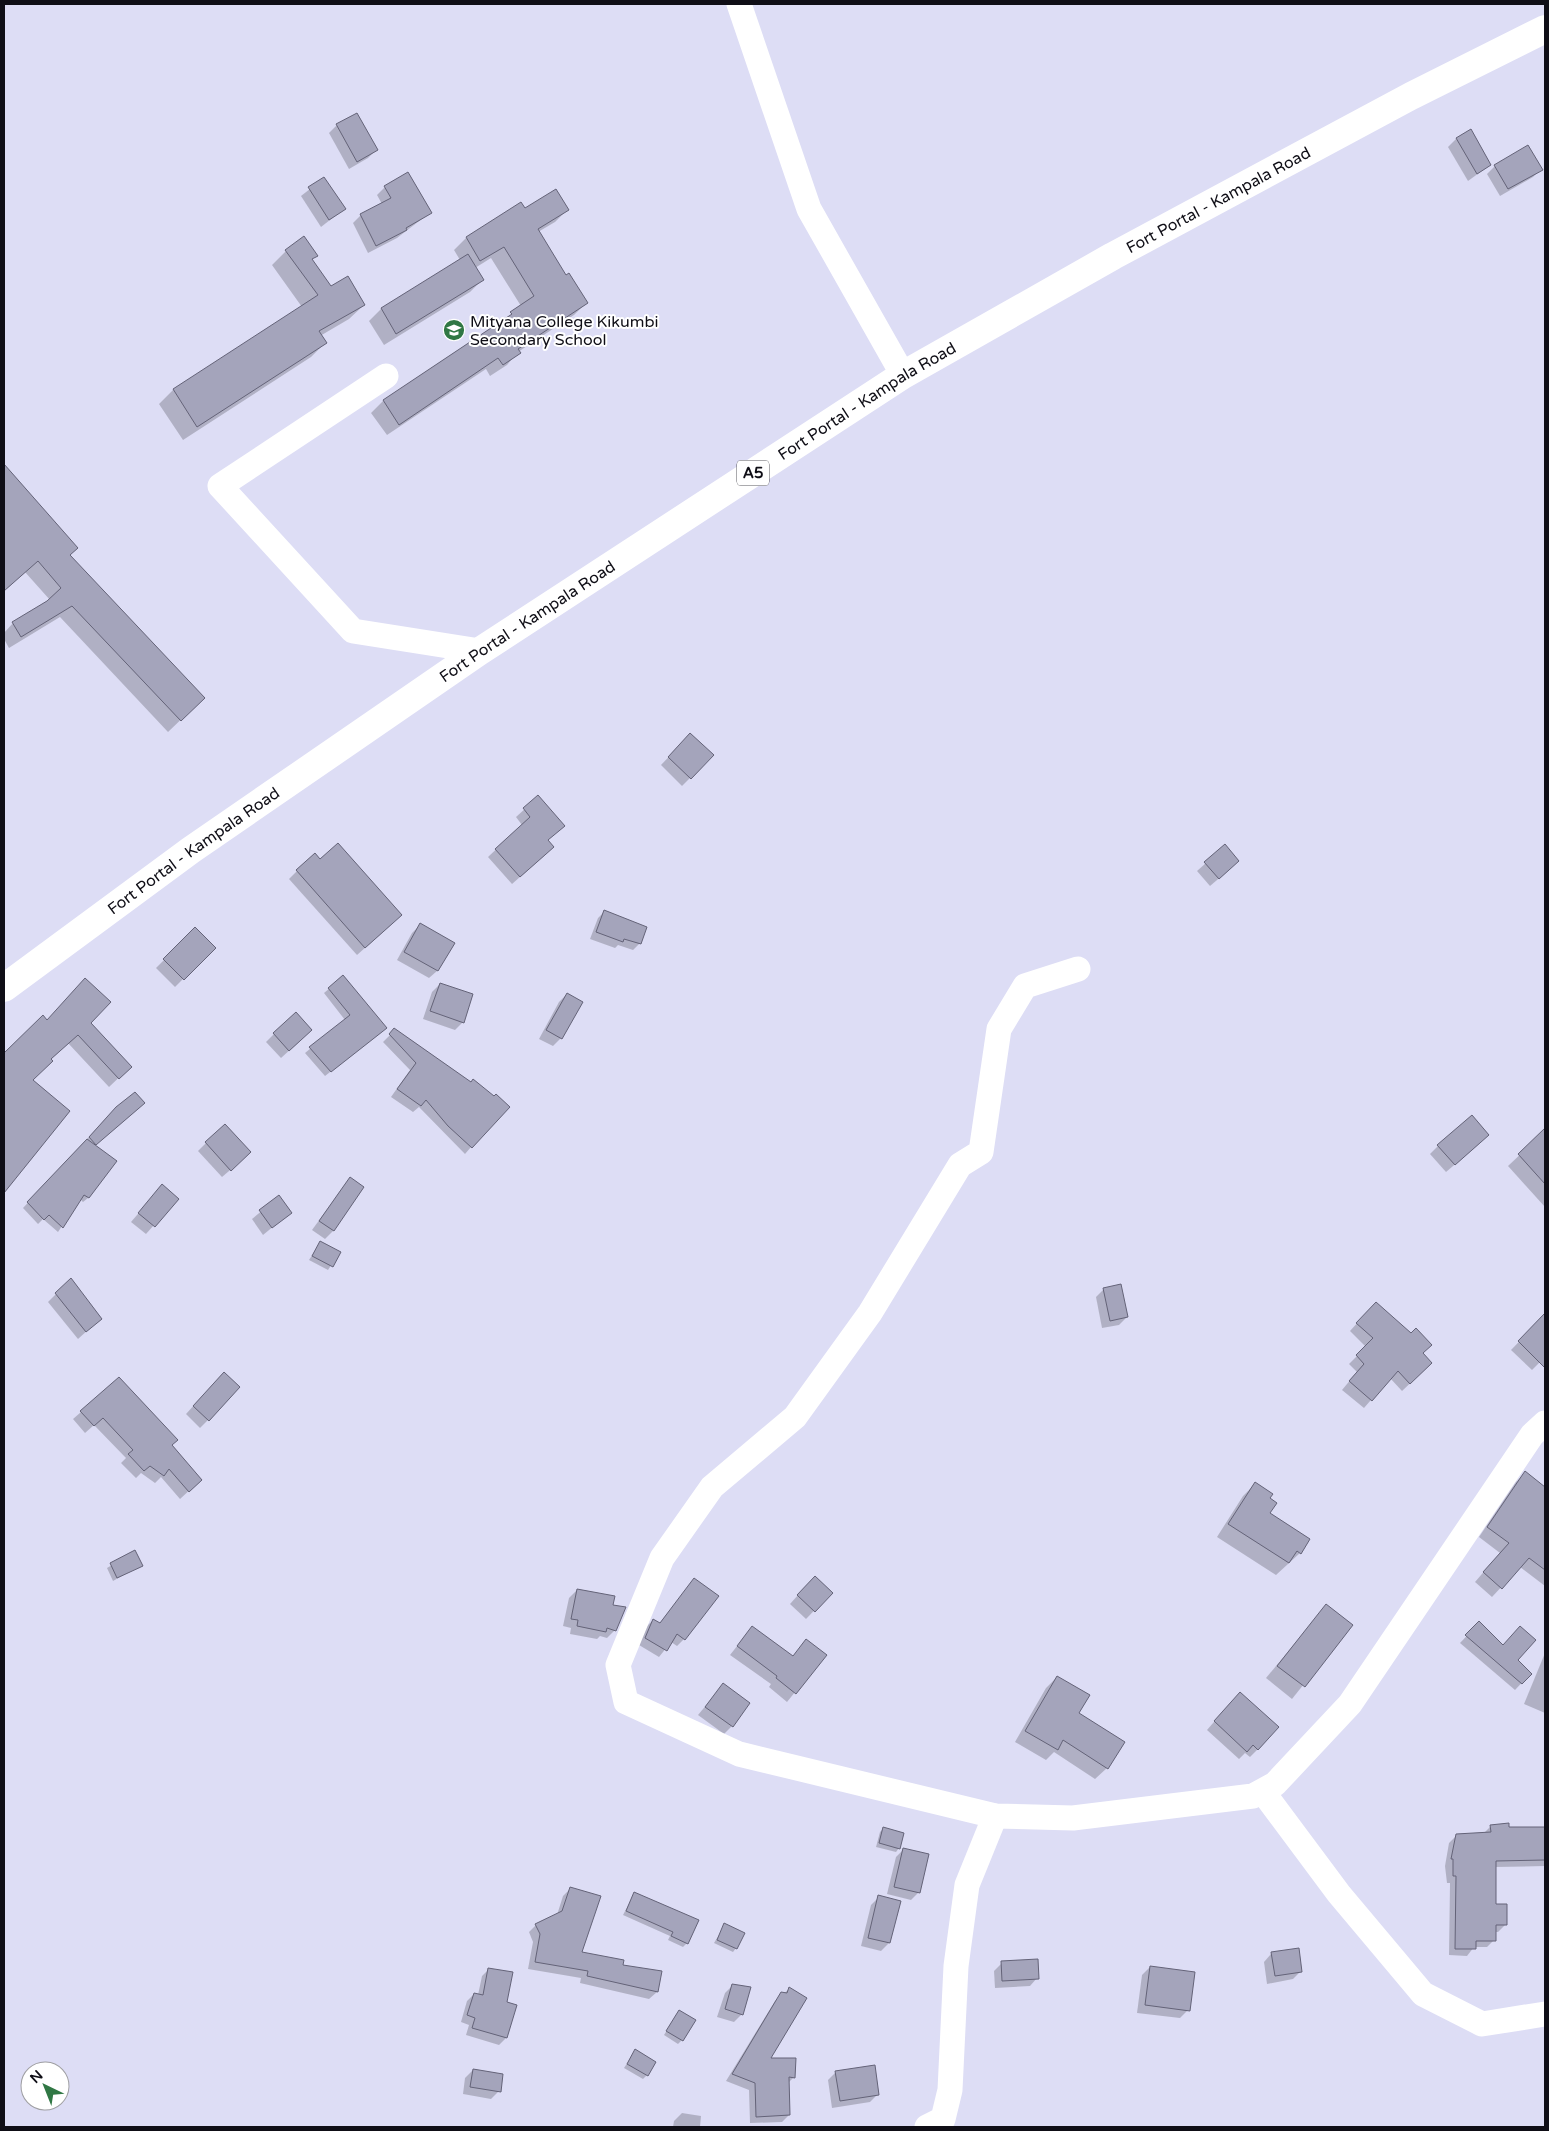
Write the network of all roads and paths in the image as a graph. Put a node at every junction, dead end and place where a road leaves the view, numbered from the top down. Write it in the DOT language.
graph roads {
  1 [pos="739,4"];
  2 [pos="1545,29"];
  3 [pos="903,375"];
  4 [pos="386,376"];
  5 [pos="480,651"];
  6 [pos="1078,969"];
  7 [pos="4,988"];
  8 [pos="1545,1423"];
  9 [pos="1263,1792"];
  10 [pos="995,1816"];
  11 [pos="1545,2014"];
  12 [pos="928,2127"];
  1 -- 3 [label="street"];
  2 -- 3 [label="main road, Fort Portal - Kampala Road / A5"];
  3 -- 5 [label="main road, Fort Portal - Kampala Road / A5"];
  4 -- 5 [label="street"];
  5 -- 7 [label="main road, Fort Portal - Kampala Road / A5"];
  6 -- 10 [label="street"];
  8 -- 9 [label="street"];
  9 -- 10 [label="street"];
  9 -- 11 [label="street"];
  10 -- 12 [label="street"];
}
